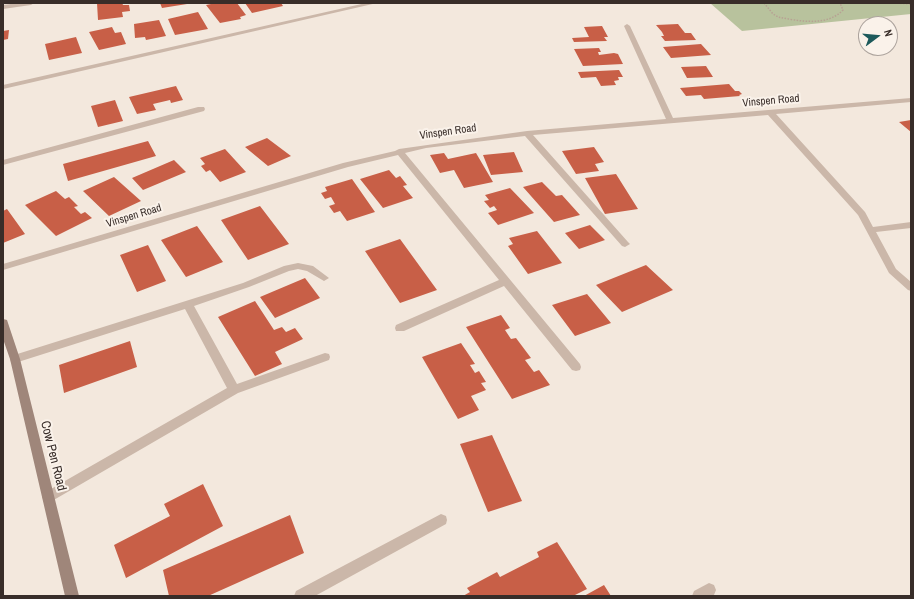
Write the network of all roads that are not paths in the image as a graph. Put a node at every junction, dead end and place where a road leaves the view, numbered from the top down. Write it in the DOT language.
graph roads {
  1 [pos="32,3"];
  2 [pos="374,3"];
  3 [pos="3,7"];
  4 [pos="627,26"];
  5 [pos="3,87"];
  6 [pos="911,100"];
  7 [pos="201,109"];
  8 [pos="770,112"];
  9 [pos="670,120"];
  10 [pos="527,133"];
  11 [pos="399,151"];
  12 [pos="3,163"];
  13 [pos="911,225"];
  14 [pos="870,230"];
  15 [pos="625,244"];
  16 [pos="3,267"];
  17 [pos="324,278"];
  18 [pos="506,281"];
  19 [pos="911,288"];
  20 [pos="188,304"];
  21 [pos="3,323"];
  22 [pos="400,328"];
  23 [pos="325,357"];
  24 [pos="15,360"];
  25 [pos="576,367"];
  26 [pos="234,390"];
  27 [pos="48,497"];
  28 [pos="441,520"];
  29 [pos="72,596"];
  30 [pos="301,596"];
  1 -- 3 [label="street"];
  2 -- 5 [label="street"];
  4 -- 9 [label="street"];
  6 -- 8 [label="street, Vinspen Road"];
  7 -- 12 [label="street"];
  8 -- 9 [label="street, Vinspen Road"];
  8 -- 14 [label="street"];
  9 -- 10 [label="street, Vinspen Road"];
  10 -- 11 [label="street, Vinspen Road"];
  10 -- 15 [label="street"];
  11 -- 16 [label="street, Vinspen Road"];
  11 -- 18 [label="street"];
  13 -- 14 [label="street"];
  14 -- 19 [label="street"];
  17 -- 20 [label="street"];
  18 -- 22 [label="street"];
  18 -- 25 [label="street"];
  20 -- 24 [label="street"];
  20 -- 26 [label="street"];
  21 -- 24 [label="main road, Cow Pen Road"];
  23 -- 26 [label="street"];
  24 -- 27 [label="main road, Cow Pen Road"];
  26 -- 27 [label="street"];
  27 -- 29 [label="main road, Cow Pen Road"];
  28 -- 30 [label="street"];
}
